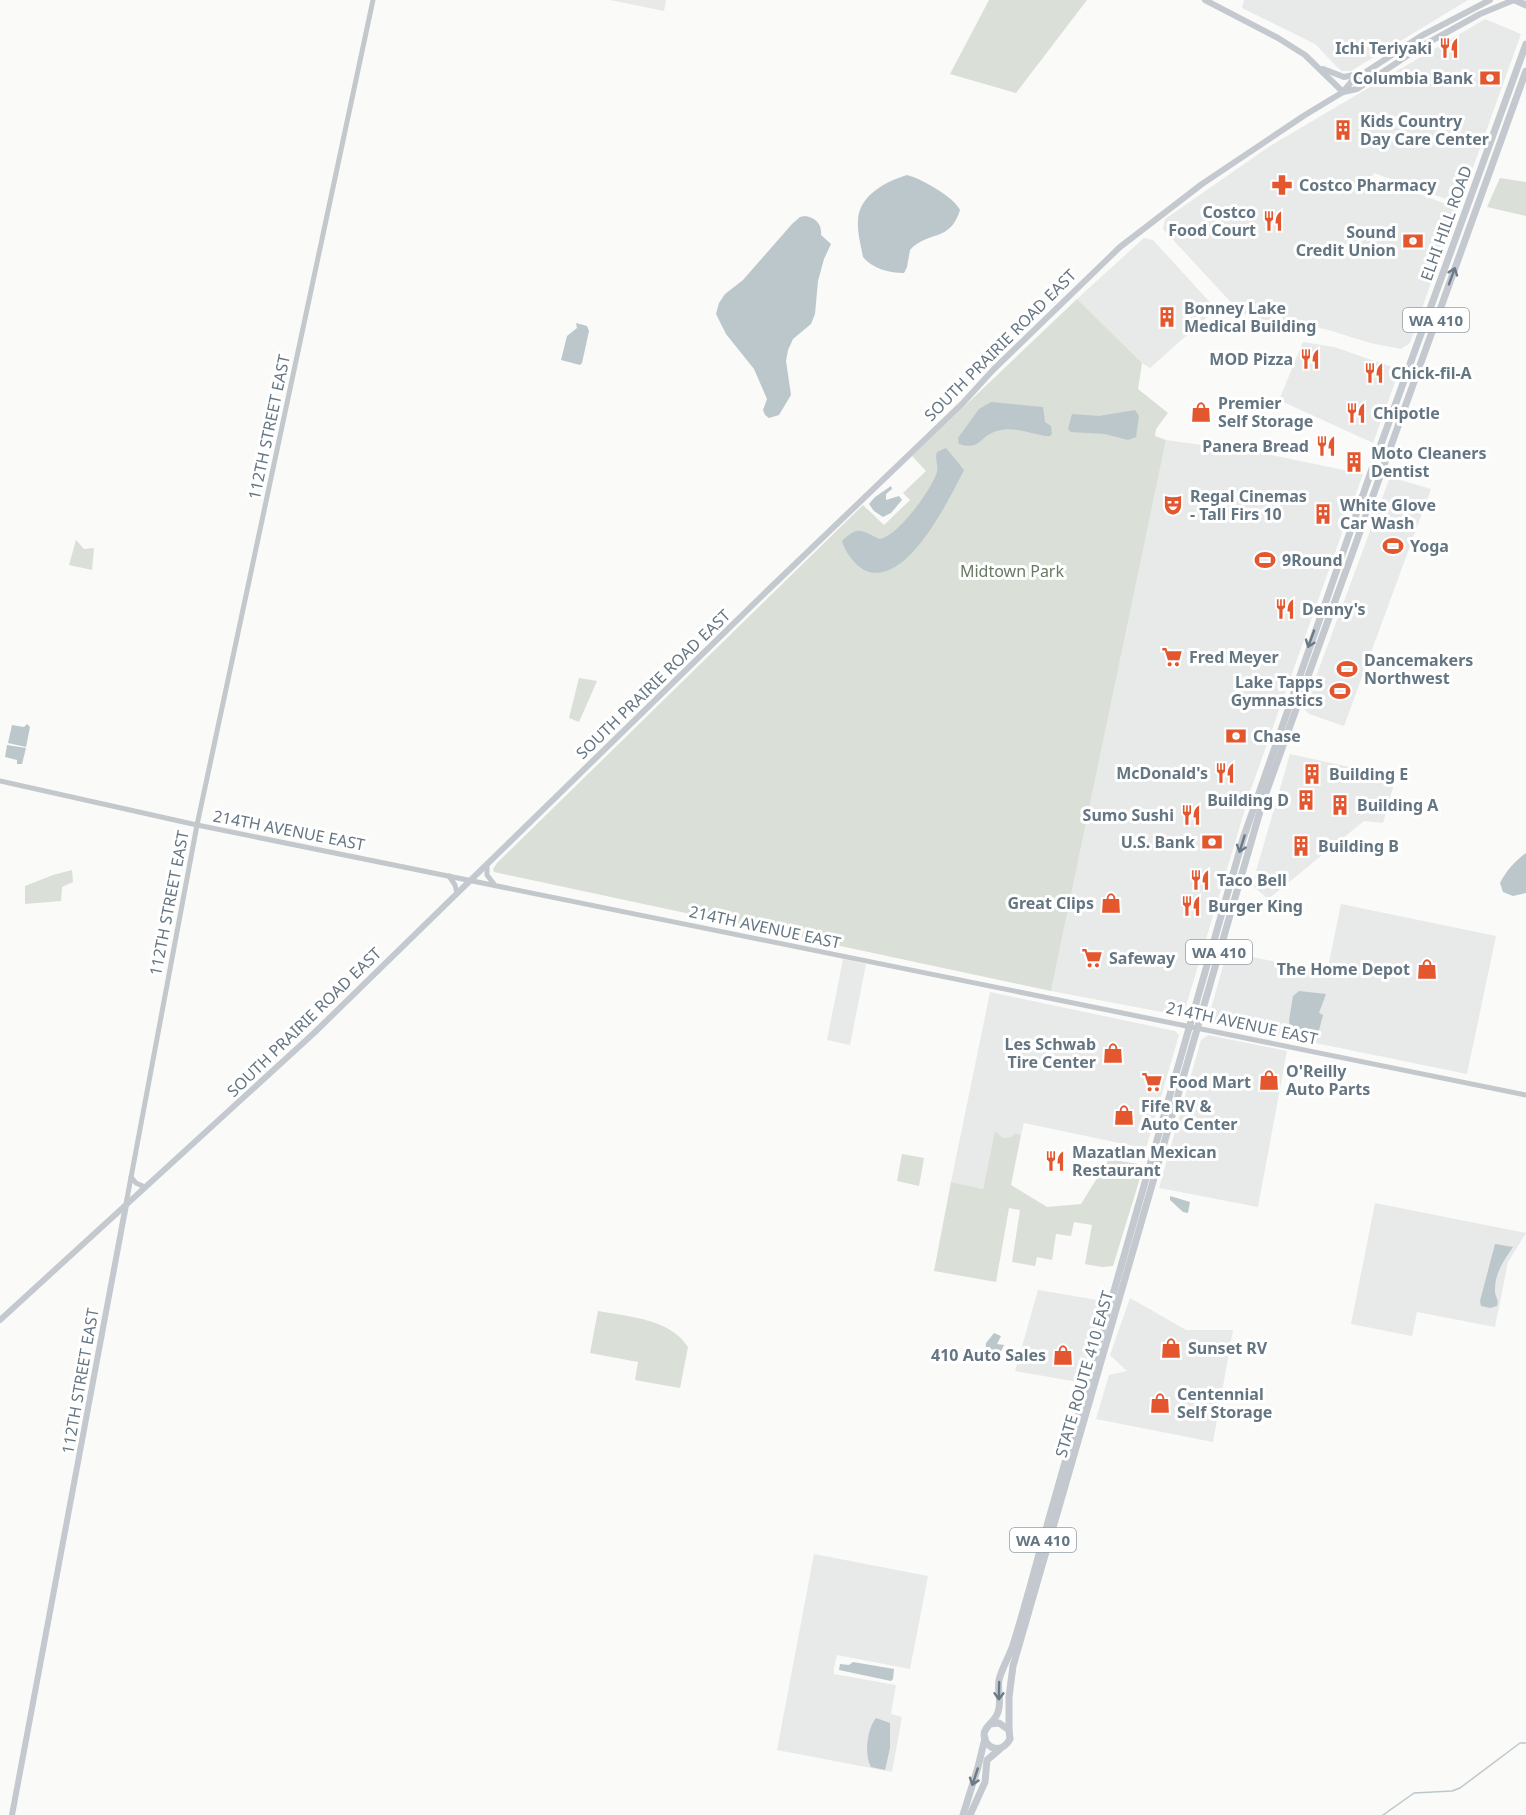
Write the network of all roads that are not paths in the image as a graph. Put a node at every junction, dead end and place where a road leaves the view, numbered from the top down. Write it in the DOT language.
graph roads {
  1 [pos="373,0"];
  2 [pos="1205,0"];
  3 [pos="1490,0"];
  4 [pos="1514,0"];
  5 [pos="1526,5"];
  6 [pos="1525,45"];
  7 [pos="1318,67"];
  8 [pos="1526,71"];
  9 [pos="1365,72"];
  10 [pos="1343,92"];
  11 [pos="0,781"];
  12 [pos="197,825"];
  13 [pos="487,864"];
  14 [pos="449,876"];
  15 [pos="470,880"];
  16 [pos="495,885"];
  17 [pos="457,893"];
  18 [pos="1190,1026"];
  19 [pos="1199,1028"];
  20 [pos="1526,1095"];
  21 [pos="131,1177"];
  22 [pos="146,1187"];
  23 [pos="126,1204"];
  24 [pos="108,1220"];
  25 [pos="122,1228"];
  26 [pos="0,1320"];
  27 [pos="990,1724"];
  28 [pos="1009,1731"];
  29 [pos="985,1738"];
  30 [pos="1001,1748"];
  31 [pos="12,1815"];
  32 [pos="963,1815"];
  33 [pos="970,1815"];
  1 -- 12 [label="street, 112TH STREET EAST"];
  2 -- 7 [label="main road"];
  3 -- 9 [label="main road, SOUTH PRAIRIE ROAD EAST"];
  4 -- 5 [label="main road"];
  4 -- 10 [label="main road, SOUTH PRAIRIE ROAD EAST"];
  6 -- 18 [label="main road, ELHI HILL ROAD / WA 410, one-way"];
  7 -- 9 [label="main road"];
  7 -- 10 [label="main road"];
  19 -- 8 [label="main road, ELHI HILL ROAD / WA 410, one-way"];
  9 -- 10 [label="main road, SOUTH PRAIRIE ROAD EAST"];
  10 -- 13 [label="main road, SOUTH PRAIRIE ROAD EAST"];
  11 -- 12 [label="street, 214TH AVENUE EAST"];
  12 -- 14 [label="street, 214TH AVENUE EAST"];
  12 -- 21 [label="street, 112TH STREET EAST"];
  13 -- 15 [label="main road, SOUTH PRAIRIE ROAD EAST"];
  13 -- 16 [label="street"];
  14 -- 15 [label="street, 214TH AVENUE EAST"];
  14 -- 17 [label="street"];
  15 -- 16 [label="street, 214TH AVENUE EAST"];
  15 -- 17 [label="main road, SOUTH PRAIRIE ROAD EAST"];
  16 -- 18 [label="street, 214TH AVENUE EAST"];
  17 -- 22 [label="main road, SOUTH PRAIRIE ROAD EAST"];
  18 -- 19 [label="street, 214TH AVENUE EAST"];
  18 -- 27 [label="main road, STATE ROUTE 410 EAST / WA 410, one-way"];
  19 -- 20 [label="street, 214TH AVENUE EAST"];
  19 -- 28 [label="main road, STATE ROUTE 410 EAST / WA 410"];
  21 -- 22 [label="street"];
  21 -- 23 [label="street, 112TH STREET EAST"];
  22 -- 23 [label="main road, SOUTH PRAIRIE ROAD EAST"];
  23 -- 24 [label="main road, SOUTH PRAIRIE ROAD EAST"];
  23 -- 25 [label="main road, 112TH STREET EAST"];
  24 -- 25 [label="main road"];
  24 -- 26 [label="main road, SOUTH PRAIRIE ROAD EAST"];
  25 -- 31 [label="main road, 112TH STREET EAST"];
  27 -- 28 [label="main road"];
  27 -- 29 [label="main road, WA 410"];
  28 -- 30 [label="main road, WA 410"];
  29 -- 30 [label="main road"];
  29 -- 32 [label="main road, WA 410, one-way"];
  30 -- 33 [label="main road, WA 410"];
}
